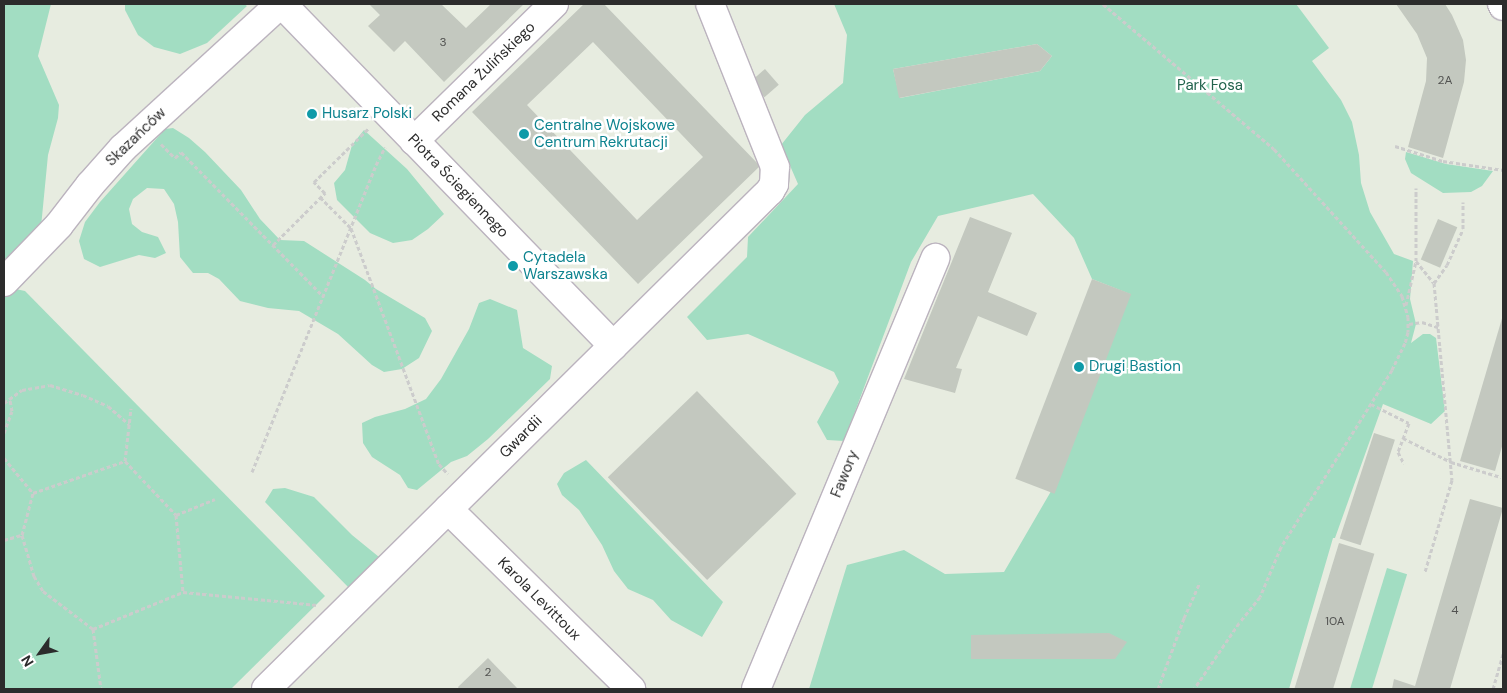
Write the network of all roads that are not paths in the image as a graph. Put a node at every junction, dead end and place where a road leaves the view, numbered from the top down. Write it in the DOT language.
graph roads {
  1 [pos="281,4"];
  2 [pos="554,4"];
  3 [pos="710,4"];
  4 [pos="399,125"];
  5 [pos="935,258"];
  6 [pos="4,282"];
  7 [pos="613,346"];
  8 [pos="457,500"];
  9 [pos="266,689"];
  10 [pos="631,689"];
  11 [pos="756,689"];
  1 -- 4 [label="lane, Piotra Ściegiennego"];
  1 -- 6 [label="lane, Skazańców"];
  2 -- 4 [label="lane, Romana Żulińskiego"];
  3 -- 7 [label="lane, Gwardii"];
  4 -- 7 [label="lane, Piotra Ściegiennego"];
  5 -- 11 [label="lane, Fawory"];
  7 -- 8 [label="lane, Gwardii"];
  8 -- 9 [label="lane, Gwardii"];
  8 -- 10 [label="lane, Karola Levittoux"];
}
